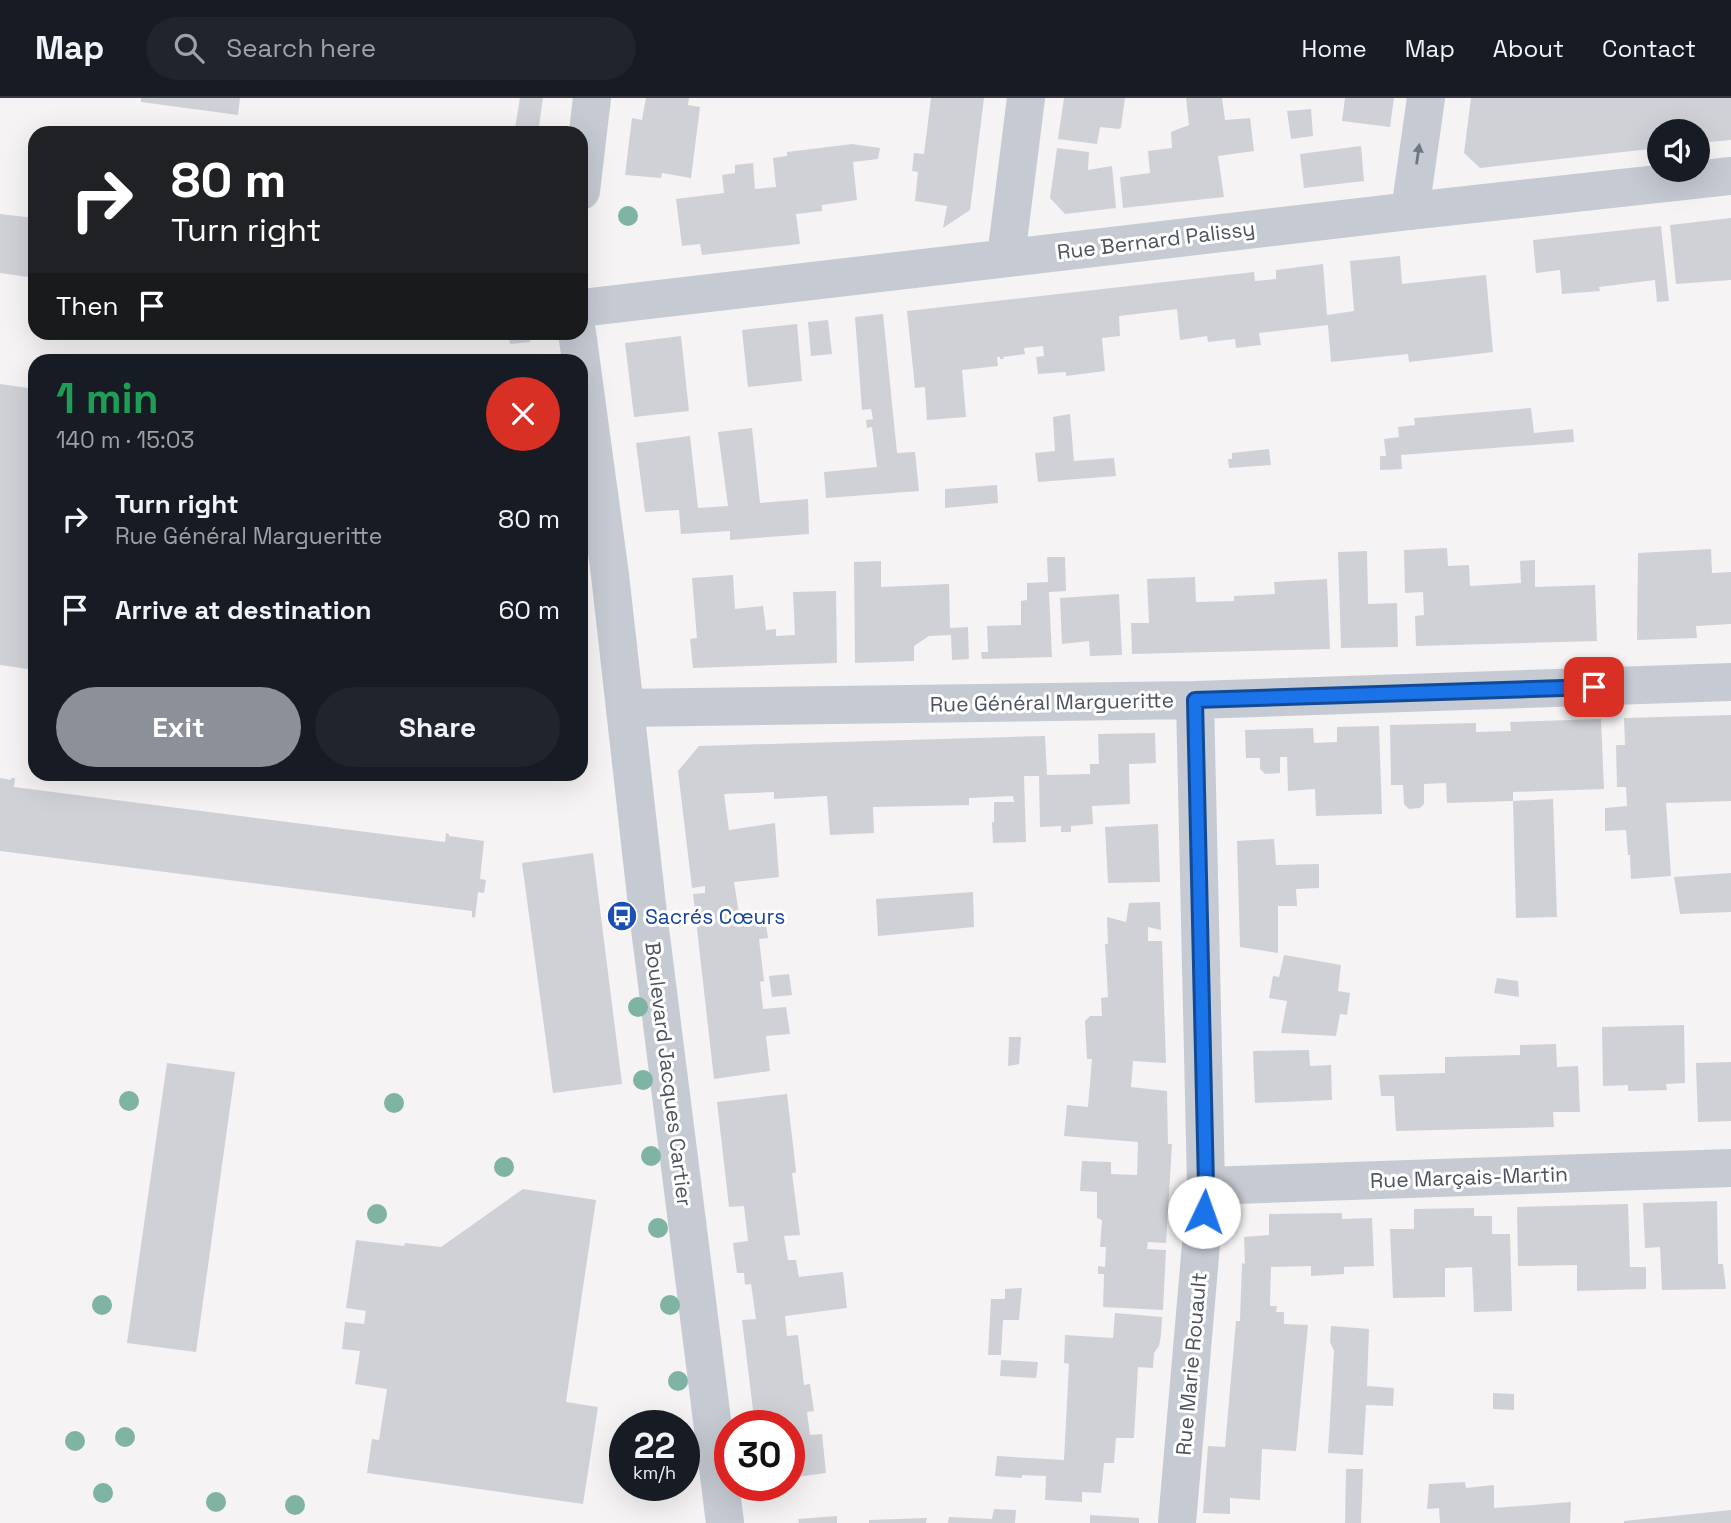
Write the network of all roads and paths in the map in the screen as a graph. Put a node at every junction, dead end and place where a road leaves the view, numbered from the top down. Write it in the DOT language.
graph roads {
  1 [pos="593,98"];
  2 [pos="1026,98"];
  3 [pos="1426,98"];
  4 [pos="588,137"];
  5 [pos="1731,176"];
  6 [pos="1410,211"];
  7 [pos="1006,257"];
  8 [pos="588,307"];
  9 [pos="588,413"];
  10 [pos="1731,682"];
  11 [pos="1195,700"];
  12 [pos="625,708"];
  13 [pos="1731,1168"];
  14 [pos="1206,1186"];
  15 [pos="725,1523"];
  16 [pos="1177,1523"];
  1 -- 4 [label="street"];
  2 -- 7 [label="street"];
  6 -- 3 [label="street, one-way"];
  5 -- 6 [label="street, Rue Bernard Palissy"];
  6 -- 7 [label="street, Rue Bernard Palissy"];
  7 -- 8 [label="street, Rue Bernard Palissy"];
  9 -- 12 [label="street, Boulevard Jacques Cartier"];
  10 -- 11 [label="street, Rue Général Margueritte"];
  11 -- 12 [label="street, Rue Général Margueritte"];
  11 -- 14 [label="street, Rue Marie Rouault"];
  12 -- 15 [label="street, Boulevard Jacques Cartier"];
  13 -- 14 [label="street, Rue Marçais-Martin"];
  14 -- 16 [label="street, Rue Marie Rouault"];
}
